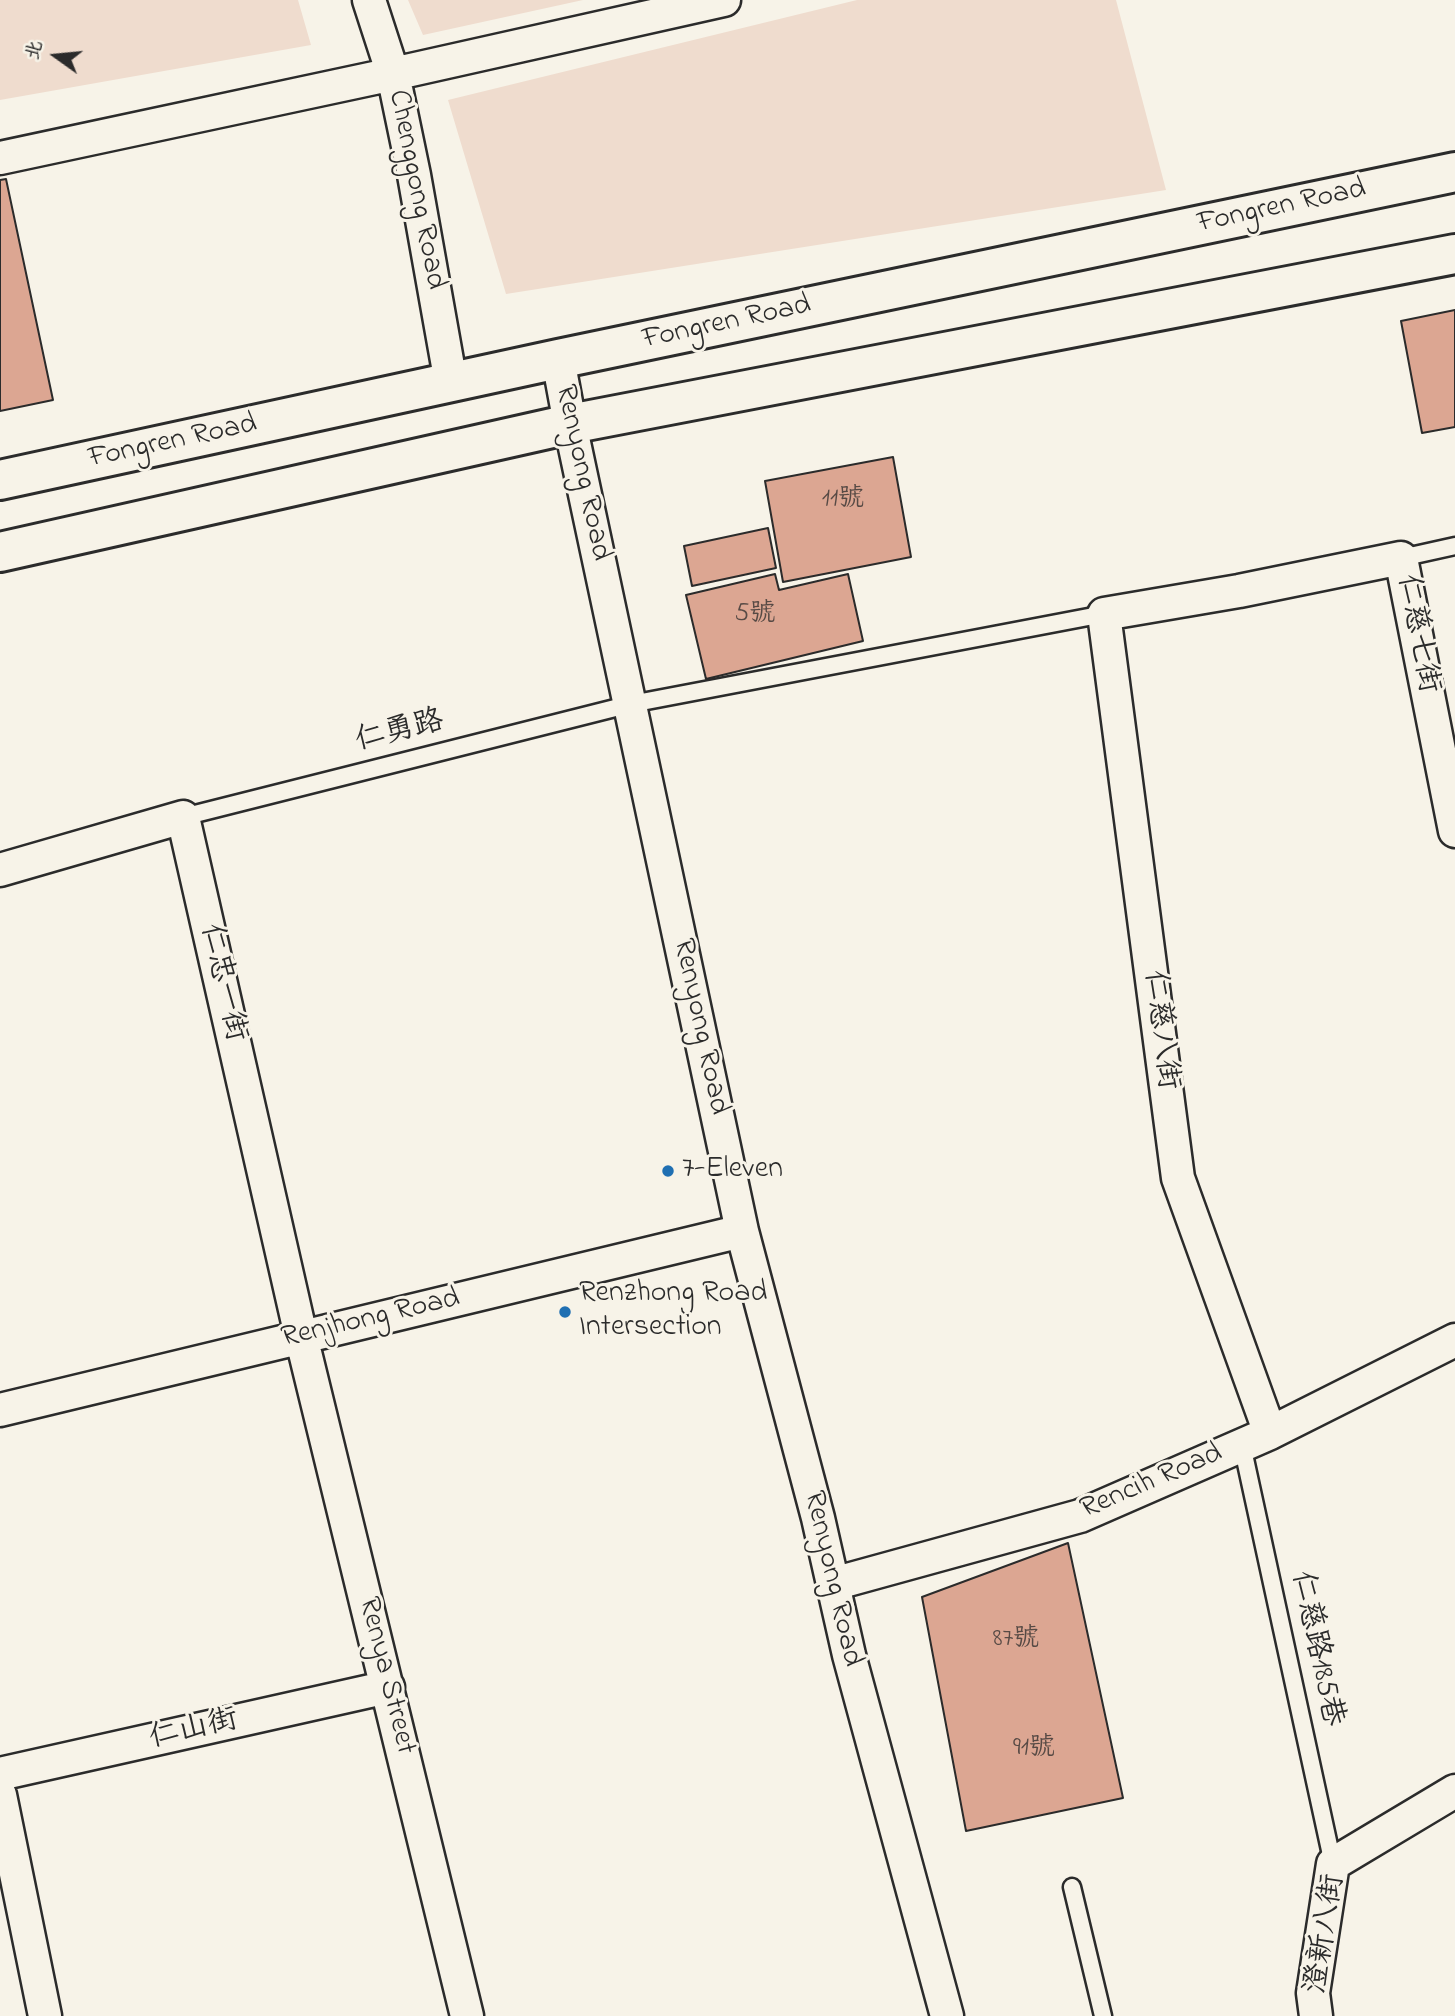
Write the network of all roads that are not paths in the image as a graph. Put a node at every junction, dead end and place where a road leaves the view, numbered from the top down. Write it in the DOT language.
graph roads {
  1 [pos="369,0"];
  2 [pos="724,0"];
  3 [pos="393,74"];
  4 [pos="0,158"];
  5 [pos="1455,172"];
  6 [pos="1455,254"];
  7 [pos="558,359"];
  8 [pos="451,383"];
  9 [pos="570,424"];
  10 [pos="0,480"];
  11 [pos="1455,546"];
  12 [pos="0,552"];
  13 [pos="1401,558"];
  14 [pos="1104,614"];
  15 [pos="631,704"];
  16 [pos="183,817"];
  17 [pos="1455,831"];
  18 [pos="0,870"];
  19 [pos="741,1231"];
  20 [pos="302,1336"];
  21 [pos="1455,1340"];
  22 [pos="0,1410"];
  23 [pos="1256,1439"];
  24 [pos="833,1584"];
  25 [pos="388,1687"];
  26 [pos="0,1774"];
  27 [pos="1455,1791"];
  28 [pos="0,1795"];
  29 [pos="1333,1864"];
  30 [pos="1072,1887"];
  31 [pos="45,2016"];
  32 [pos="467,2016"];
  33 [pos="947,2016"];
  34 [pos="1103,2016"];
  35 [pos="1317,2016"];
  1 -- 3 [label="street, Chenggong Road"];
  2 -- 3 [label="street"];
  3 -- 4 [label="street"];
  3 -- 8 [label="street, Chenggong Road"];
  5 -- 7 [label="main road, Fongren Road"];
  6 -- 9 [label="main road"];
  7 -- 8 [label="main road, Fongren Road"];
  7 -- 9 [label="street, Renyong Road"];
  8 -- 10 [label="main road, Fongren Road"];
  9 -- 12 [label="main road"];
  9 -- 15 [label="street, Renyong Road"];
  11 -- 13 [label="lane"];
  13 -- 14 [label="street, 仁慈七街"];
  13 -- 17 [label="street, 仁慈七街"];
  14 -- 15 [label="lane"];
  14 -- 23 [label="street, 仁慈八街"];
  15 -- 16 [label="lane, 仁勇路"];
  15 -- 19 [label="street, Renyong Road"];
  16 -- 18 [label="street"];
  16 -- 20 [label="street, 仁忠一街"];
  19 -- 20 [label="street, Renjhong Road"];
  19 -- 24 [label="street, Renyong Road"];
  20 -- 22 [label="street, Renjhong Road"];
  20 -- 25 [label="street, Renya Street"];
  21 -- 23 [label="street, Rencih Road"];
  23 -- 24 [label="street, Rencih Road"];
  23 -- 29 [label="lane, 仁慈路185巷"];
  24 -- 33 [label="street, Renyong Road"];
  25 -- 26 [label="street, 仁山街"];
  25 -- 32 [label="street, Renya Street"];
  27 -- 29 [label="street, 澄新八街"];
  28 -- 31 [label="street"];
  29 -- 35 [label="street, 澄新八街"];
  30 -- 34 [label="lane"];
}
